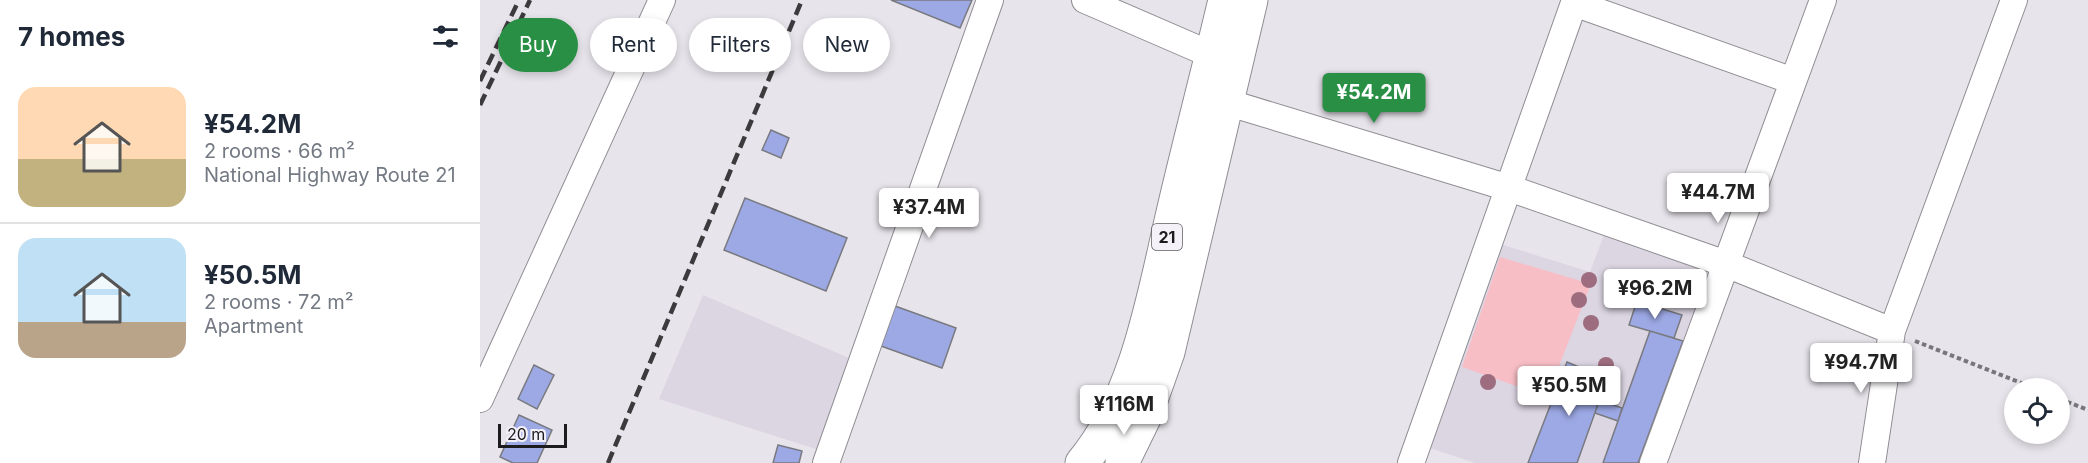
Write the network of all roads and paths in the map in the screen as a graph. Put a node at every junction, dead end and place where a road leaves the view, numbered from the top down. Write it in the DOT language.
graph roads {
  1 [pos="662,0"];
  2 [pos="990,0"];
  3 [pos="1085,0"];
  4 [pos="1224,0"];
  5 [pos="1251,0"];
  6 [pos="1823,0"];
  7 [pos="2014,0"];
  8 [pos="1212,55"];
  9 [pos="1793,81"];
  10 [pos="1226,102"];
  11 [pos="1509,188"];
  12 [pos="1726,264"];
  13 [pos="1892,331"];
  14 [pos="2009,378"];
  15 [pos="480,399"];
  16 [pos="2070,403"];
  17 [pos="2088,410"];
  18 [pos="1146,414"];
  19 [pos="826,463"];
  20 [pos="1082,463"];
  21 [pos="1122,463"];
  22 [pos="1139,463"];
  23 [pos="1411,463"];
  24 [pos="1653,463"];
  25 [pos="1872,463"];
  1 -- 15 [label="street"];
  2 -- 19 [label="street"];
  3 -- 8 [label="street"];
  4 -- 8 [label="highway, 21"];
  5 -- 10 [label="highway, 21"];
  6 -- 9 [label="street"];
  7 -- 13 [label="street"];
  8 -- 20 [label="highway, 21"];
  9 -- 11 [label="street"];
  9 -- 12 [label="street"];
  10 -- 11 [label="street"];
  10 -- 18 [label="highway, 21"];
  11 -- 12 [label="street"];
  11 -- 23 [label="street"];
  12 -- 13 [label="street"];
  12 -- 24 [label="street"];
  13 -- 14 [label="path"];
  13 -- 25 [label="street"];
  16 -- 17 [label="path"];
  18 -- 21 [label="highway, 21"];
  18 -- 22 [label="street"];
}
